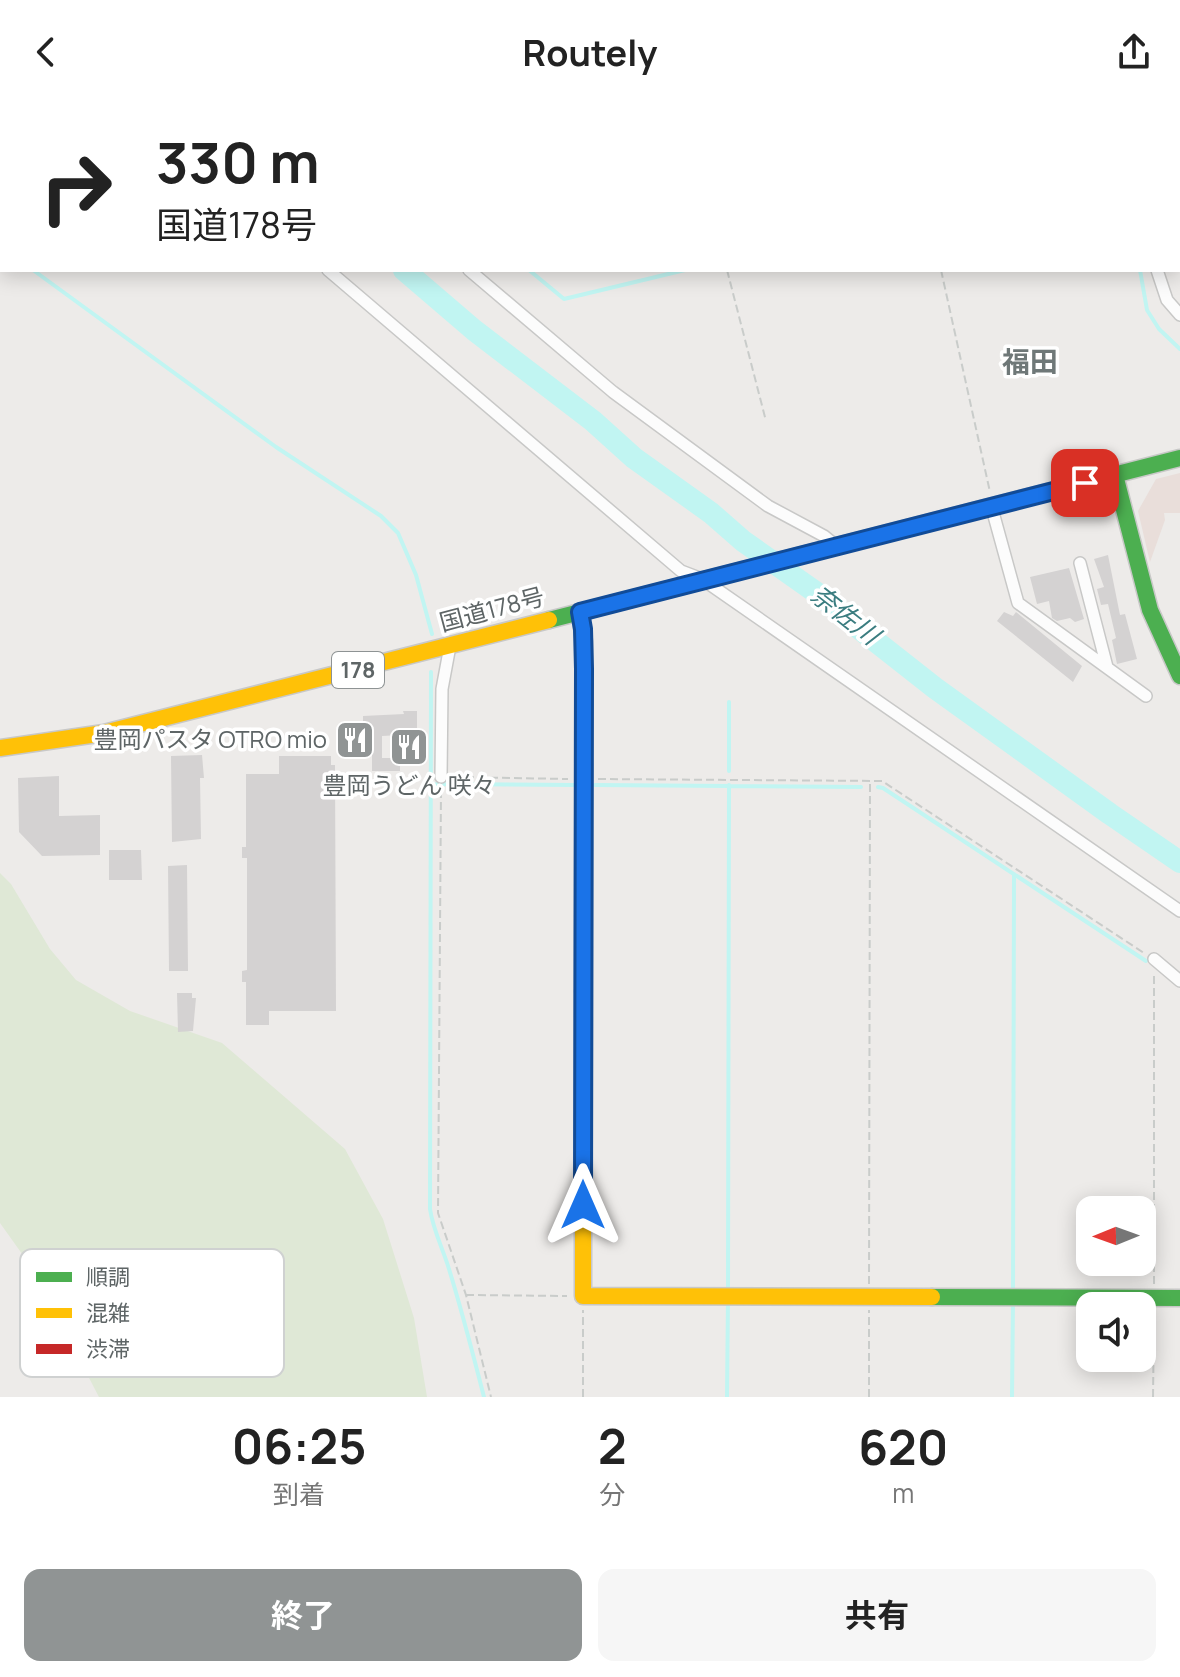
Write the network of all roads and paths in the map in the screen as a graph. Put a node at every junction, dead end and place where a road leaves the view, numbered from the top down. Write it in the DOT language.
graph roads {
  1 [pos="330,272"];
  2 [pos="471,272"];
  3 [pos="728,272"];
  4 [pos="941,272"];
  5 [pos="1158,272"];
  6 [pos="1180,315"];
  7 [pos="766,421"];
  8 [pos="1180,458"];
  9 [pos="1115,475"];
  10 [pos="992,505"];
  11 [pos="829,547"];
  12 [pos="1080,563"];
  13 [pos="707,578"];
  14 [pos="580,612"];
  15 [pos="450,646"];
  16 [pos="1107,668"];
  17 [pos="1180,676"];
  18 [pos="1146,696"];
  19 [pos="0,748"];
  20 [pos="441,777"];
  21 [pos="584,779"];
  22 [pos="870,781"];
  23 [pos="1180,911"];
  24 [pos="1154,959"];
  25 [pos="1180,981"];
  26 [pos="1154,1292"];
  27 [pos="466,1295"];
  28 [pos="583,1296"];
  29 [pos="869,1297"];
  30 [pos="1076,1298"];
  31 [pos="1156,1298"];
  32 [pos="1180,1298"];
  33 [pos="1153,1372"];
  34 [pos="491,1397"];
  35 [pos="583,1397"];
  36 [pos="869,1397"];
  37 [pos="1153,1397"];
  1 -- 13 [label="street"];
  2 -- 11 [label="street"];
  3 -- 7 [label="path"];
  4 -- 10 [label="path"];
  5 -- 6 [label="street"];
  8 -- 9 [label="main road, 国道178号 / 178"];
  9 -- 10 [label="main road, 国道178号 / 178"];
  9 -- 17 [label="main road"];
  10 -- 11 [label="main road, 国道178号 / 178"];
  10 -- 16 [label="street"];
  11 -- 13 [label="main road, 国道178号 / 178"];
  12 -- 16 [label="street"];
  13 -- 14 [label="main road, 国道178号 / 178"];
  13 -- 23 [label="street"];
  14 -- 15 [label="main road, 国道178号 / 178"];
  14 -- 21 [label="main road"];
  15 -- 19 [label="main road, 国道178号 / 178"];
  15 -- 20 [label="street"];
  16 -- 18 [label="street"];
  20 -- 21 [label="path"];
  20 -- 27 [label="path"];
  21 -- 22 [label="path"];
  21 -- 28 [label="main road"];
  22 -- 24 [label="path"];
  22 -- 29 [label="path"];
  24 -- 25 [label="street"];
  24 -- 26 [label="path"];
  27 -- 28 [label="path"];
  27 -- 34 [label="path"];
  28 -- 29 [label="main road"];
  28 -- 35 [label="path"];
  29 -- 30 [label="main road"];
  29 -- 36 [label="path"];
  31 -- 32 [label="main road"];
  33 -- 37 [label="path"];
}
